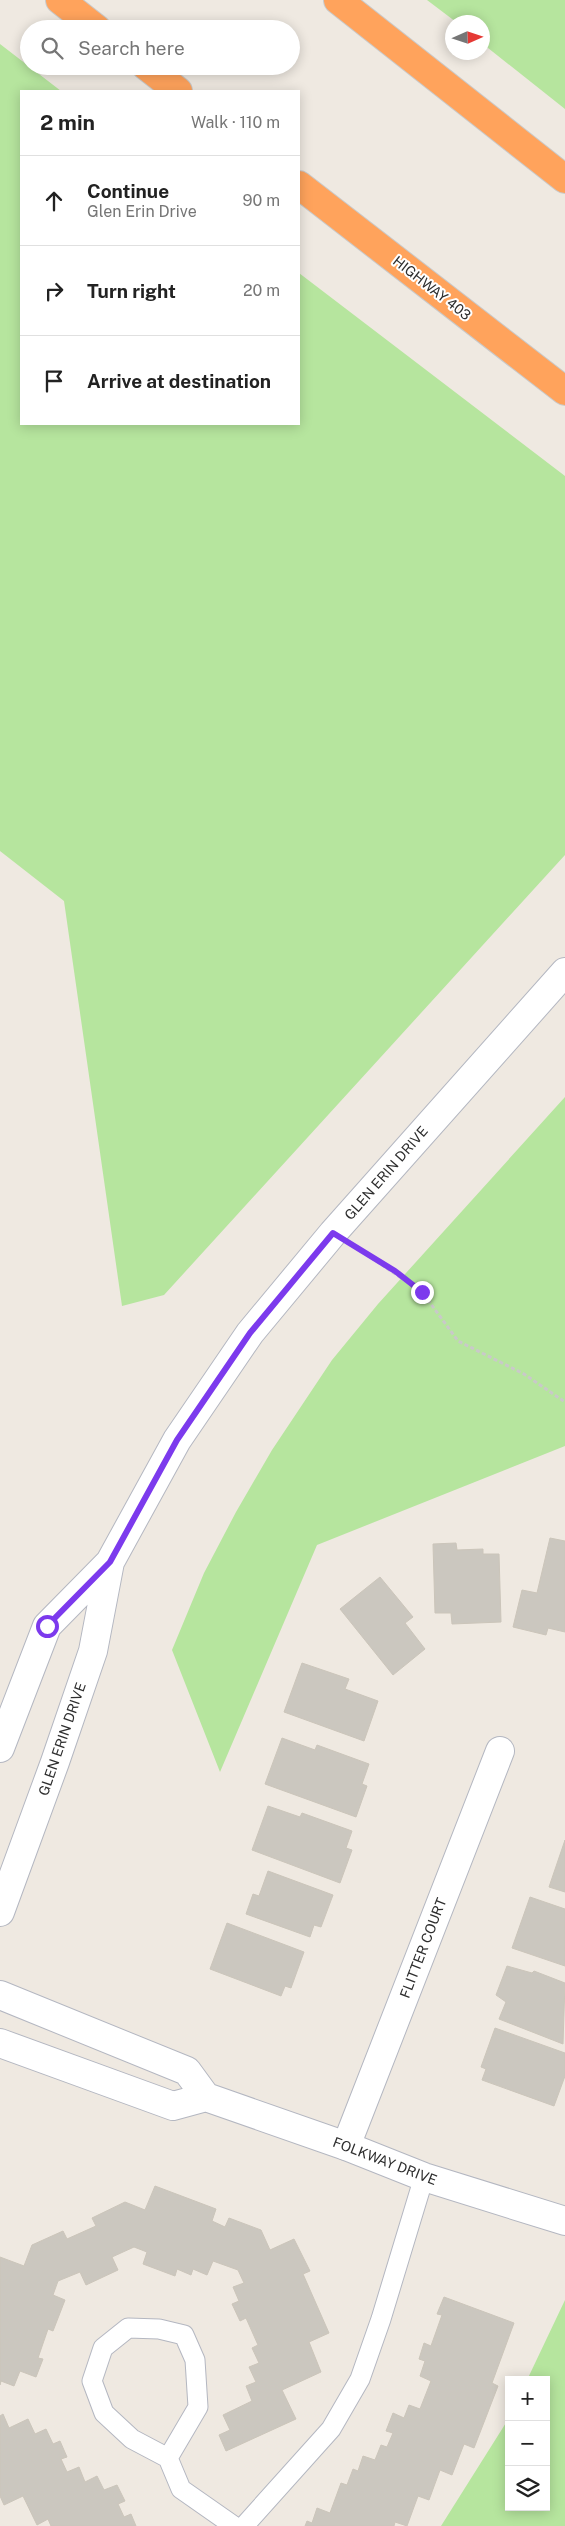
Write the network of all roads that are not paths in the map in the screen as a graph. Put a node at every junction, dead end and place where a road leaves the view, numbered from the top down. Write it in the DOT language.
graph roads {
  1 [pos="60,0"];
  2 [pos="343,3"];
  3 [pos="86,20"];
  4 [pos="158,75"];
  5 [pos="177,90"];
  6 [pos="565,178"];
  7 [pos="300,186"];
  8 [pos="565,391"];
  9 [pos="565,972"];
  10 [pos="110,1562"];
  11 [pos="0,1748"];
  12 [pos="500,1751"];
  13 [pos="0,1912"];
  14 [pos="0,1995"];
  15 [pos="0,2043"];
  16 [pos="206,2097"];
  17 [pos="346,2146"];
  18 [pos="424,2176"];
  19 [pos="565,2220"];
  20 [pos="168,2458"];
  21 [pos="234,2526"];
  22 [pos="244,2526"];
  1 -- 3 [label="highway"];
  2 -- 6 [label="highway"];
  4 -- 5 [label="highway"];
  7 -- 8 [label="highway, HIGHWAY 403"];
  9 -- 10 [label="street, GLEN ERIN DRIVE"];
  10 -- 11 [label="street, GLEN ERIN DRIVE"];
  10 -- 13 [label="street, GLEN ERIN DRIVE"];
  12 -- 17 [label="street, FLITTER COURT"];
  14 -- 16 [label="street"];
  15 -- 16 [label="street"];
  16 -- 17 [label="street, FOLKWAY DRIVE"];
  17 -- 18 [label="street, FOLKWAY DRIVE"];
  18 -- 19 [label="street, FOLKWAY DRIVE"];
  18 -- 22 [label="lane"];
  20 -- 20 [label="lane"];
  20 -- 21 [label="lane"];
}
